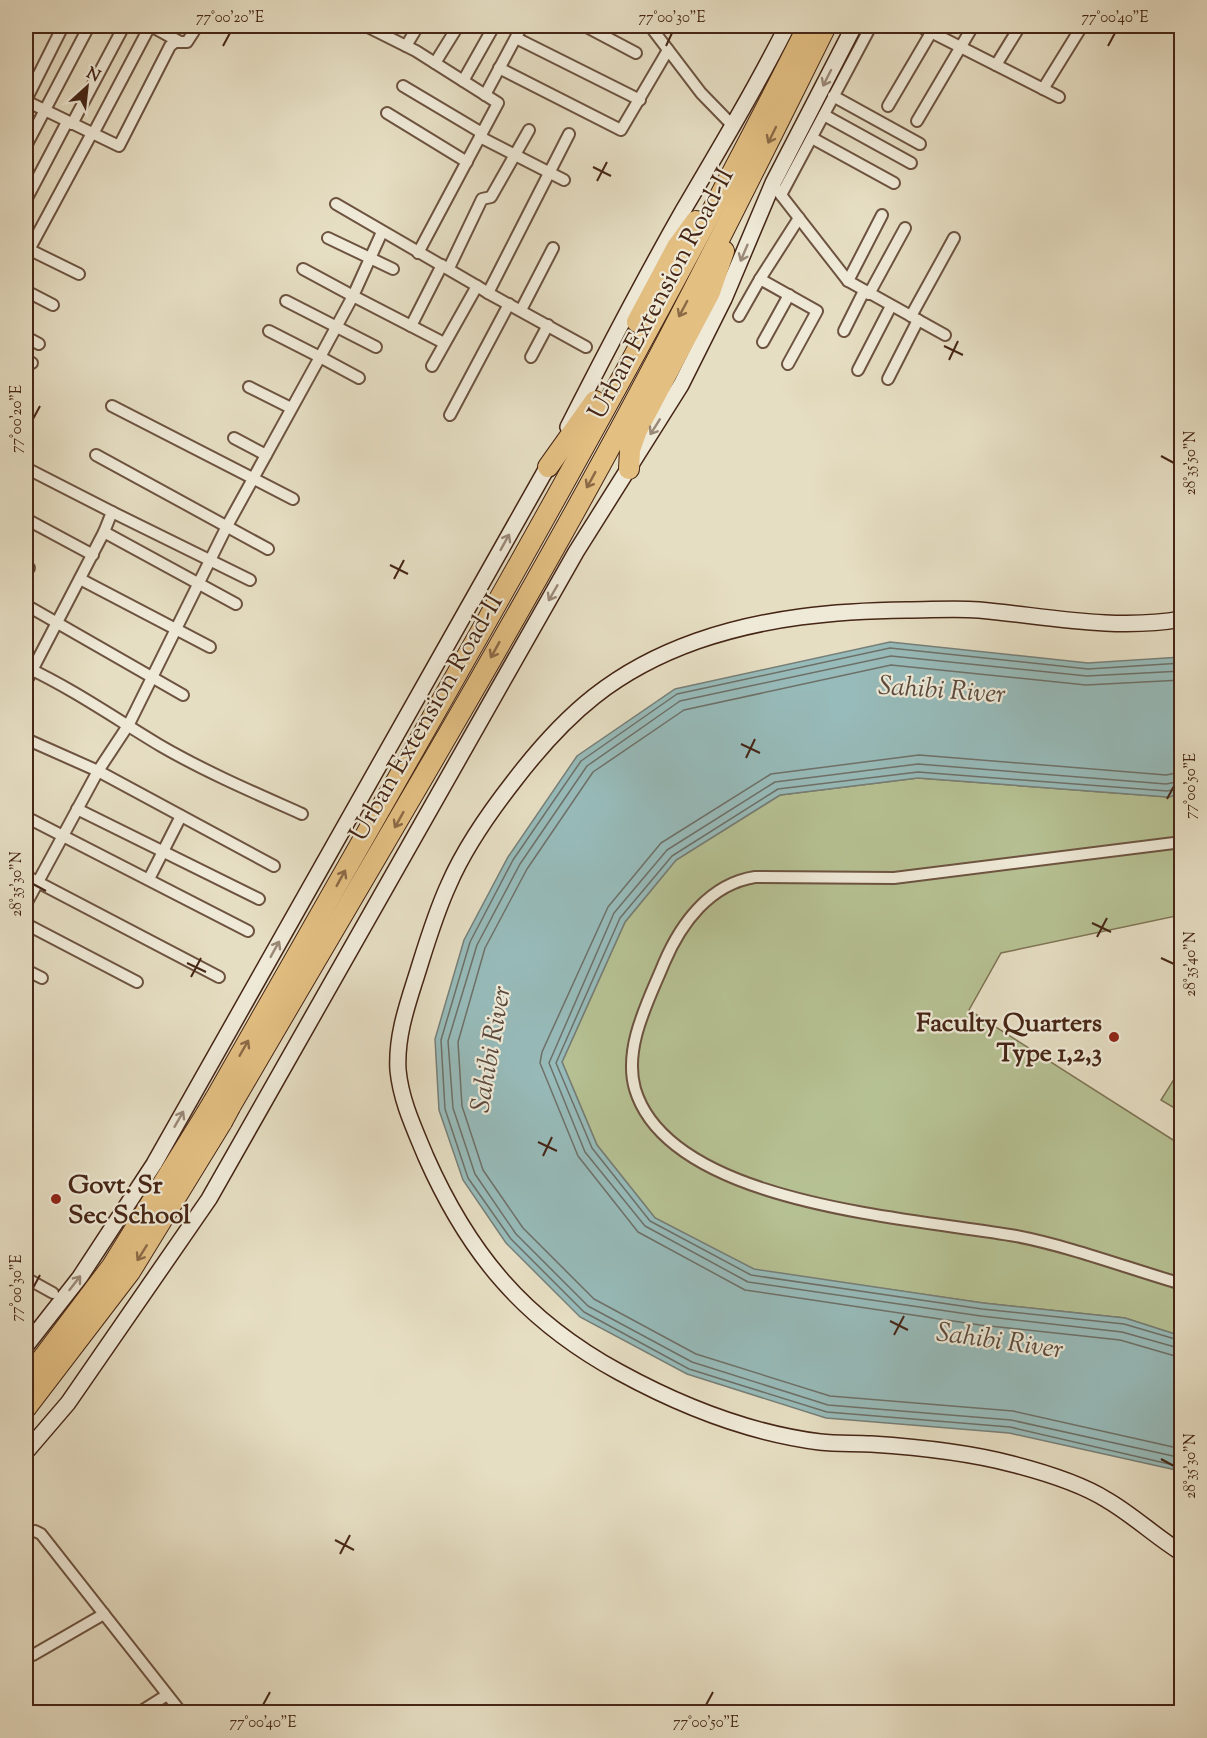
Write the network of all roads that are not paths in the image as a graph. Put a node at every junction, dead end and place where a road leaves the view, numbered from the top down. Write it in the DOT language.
graph roads {
  1 [pos="28,26"];
  2 [pos="63,26"];
  3 [pos="89,26"];
  4 [pos="124,26"];
  5 [pos="151,26"];
  6 [pos="195,26"];
  7 [pos="418,26"];
  8 [pos="458,26"];
  9 [pos="494,26"];
  10 [pos="522,26"];
  11 [pos="585,26"];
  12 [pos="651,26"];
  13 [pos="787,26"];
  14 [pos="808,26"];
  15 [pos="826,26"];
  16 [pos="854,26"];
  17 [pos="871,26"];
  18 [pos="919,26"];
  19 [pos="974,26"];
  20 [pos="1020,26"];
  21 [pos="1082,26"];
  22 [pos="372,27"];
  23 [pos="933,29"];
  24 [pos="26,30"];
  25 [pos="516,38"];
  26 [pos="180,42"];
  27 [pos="406,46"];
  28 [pos="962,47"];
  29 [pos="668,50"];
  30 [pos="636,53"];
  31 [pos="435,63"];
  32 [pos="996,65"];
  33 [pos="499,68"];
  34 [pos="463,81"];
  35 [pos="403,86"];
  36 [pos="1043,89"];
  37 [pos="485,95"];
  38 [pos="833,96"];
  39 [pos="1059,97"];
  40 [pos="26,100"];
  41 [pos="640,100"];
  42 [pos="888,106"];
  43 [pos="44,110"];
  44 [pos="387,113"];
  45 [pos="824,115"];
  46 [pos="917,121"];
  47 [pos="69,123"];
  48 [pos="734,127"];
  49 [pos="529,130"];
  50 [pos="92,134"];
  51 [pos="569,134"];
  52 [pos="481,135"];
  53 [pos="812,138"];
  54 [pos="920,144"];
  55 [pos="26,146"];
  56 [pos="516,155"];
  57 [pos="467,162"];
  58 [pos="911,163"];
  59 [pos="549,173"];
  60 [pos="564,180"];
  61 [pos="894,183"];
  62 [pos="777,189"];
  63 [pos="721,196"];
  64 [pos="26,200"];
  65 [pos="336,204"];
  66 [pos="882,215"];
  67 [pos="799,218"];
  68 [pos="905,228"];
  69 [pos="382,232"];
  70 [pos="723,233"];
  71 [pos="328,238"];
  72 [pos="954,238"];
  73 [pos="553,248"];
  74 [pos="27,249"];
  75 [pos="418,253"];
  76 [pos="371,258"];
  77 [pos="445,266"];
  78 [pos="303,269"];
  79 [pos="393,269"];
  80 [pos="79,274"];
  81 [pos="760,279"];
  82 [pos="848,281"];
  83 [pos="477,286"];
  84 [pos="26,291"];
  85 [pos="488,292"];
  86 [pos="866,293"];
  87 [pos="789,295"];
  88 [pos="353,296"];
  89 [pos="286,301"];
  90 [pos="509,304"];
  91 [pos="53,305"];
  92 [pos="891,306"];
  93 [pos="521,310"];
  94 [pos="739,316"];
  95 [pos="914,318"];
  96 [pos="548,325"];
  97 [pos="336,326"];
  98 [pos="411,326"];
  99 [pos="269,331"];
  100 [pos="844,331"];
  101 [pos="945,335"];
  102 [pos="26,337"];
  103 [pos="763,342"];
  104 [pos="444,343"];
  105 [pos="39,344"];
  106 [pos="376,347"];
  107 [pos="586,347"];
  108 [pos="320,357"];
  109 [pos="531,357"];
  110 [pos="788,364"];
  111 [pos="432,366"];
  112 [pos="858,370"];
  113 [pos="359,378"];
  114 [pos="888,379"];
  115 [pos="249,387"];
  116 [pos="112,406"];
  117 [pos="291,408"];
  118 [pos="450,415"];
  119 [pos="234,438"];
  120 [pos="96,455"];
  121 [pos="266,455"];
  122 [pos="548,467"];
  123 [pos="26,468"];
  124 [pos="628,469"];
  125 [pos="253,478"];
  126 [pos="293,499"];
  127 [pos="112,512"];
  128 [pos="26,519"];
  129 [pos="226,526"];
  130 [pos="104,532"];
  131 [pos="268,549"];
  132 [pos="93,555"];
  133 [pos="209,560"];
  134 [pos="80,579"];
  135 [pos="250,580"];
  136 [pos="198,584"];
  137 [pos="236,604"];
  138 [pos="26,605"];
  139 [pos="1182,619"];
  140 [pos="58,621"];
  141 [pos="175,629"];
  142 [pos="210,647"];
  143 [pos="28,668"];
  144 [pos="150,676"];
  145 [pos="26,682"];
  146 [pos="183,695"];
  147 [pos="129,724"];
  148 [pos="26,739"];
  149 [pos="98,771"];
  150 [pos="77,809"];
  151 [pos="302,814"];
  152 [pos="181,816"];
  153 [pos="26,817"];
  154 [pos="63,835"];
  155 [pos="1182,843"];
  156 [pos="163,852"];
  157 [pos="273,866"];
  158 [pos="26,876"];
  159 [pos="149,879"];
  160 [pos="38,882"];
  161 [pos="259,899"];
  162 [pos="26,904"];
  163 [pos="26,924"];
  164 [pos="248,932"];
  165 [pos="26,970"];
  166 [pos="219,977"];
  167 [pos="42,978"];
  168 [pos="137,982"];
  169 [pos="193,1096"];
  170 [pos="218,1110"];
  171 [pos="249,1127"];
  172 [pos="189,1162"];
  173 [pos="26,1278"];
  174 [pos="1182,1284"];
  175 [pos="53,1293"];
  176 [pos="26,1346"];
  177 [pos="26,1380"];
  178 [pos="26,1408"];
  179 [pos="26,1452"];
  180 [pos="26,1533"];
  181 [pos="1182,1553"];
  182 [pos="104,1614"];
  183 [pos="33,1654"];
  184 [pos="166,1695"];
  185 [pos="140,1713"];
  186 [pos="181,1713"];
  1 -- 24 [label="street"];
  2 -- 40 [label="street"];
  3 -- 43 [label="street"];
  4 -- 47 [label="street"];
  5 -- 26 [label="street"];
  5 -- 50 [label="street"];
  6 -- 26 [label="street"];
  7 -- 27 [label="street"];
  8 -- 31 [label="street"];
  9 -- 34 [label="street"];
  10 -- 25 [label="street"];
  11 -- 30 [label="street"];
  12 -- 29 [label="street"];
  13 -- 48 [label="street"];
  14 -- 63 [label="highway, Urban Extension Road-II"];
  15 -- 70 [label="highway, Urban Extension Road-II, one-way"];
  16 -- 62 [label="street, one-way"];
  17 -- 38 [label="street"];
  18 -- 23 [label="street"];
  19 -- 28 [label="street"];
  20 -- 32 [label="street"];
  21 -- 36 [label="street"];
  22 -- 27 [label="street"];
  23 -- 28 [label="street"];
  23 -- 42 [label="street"];
  25 -- 33 [label="street"];
  25 -- 41 [label="street"];
  26 -- 50 [label="street"];
  27 -- 31 [label="street"];
  28 -- 32 [label="street"];
  28 -- 46 [label="street"];
  29 -- 41 [label="street"];
  29 -- 48 [label="street"];
  31 -- 34 [label="street"];
  32 -- 36 [label="street"];
  33 -- 37 [label="street"];
  33 -- 41 [label="street"];
  34 -- 37 [label="street"];
  35 -- 52 [label="street"];
  36 -- 39 [label="street"];
  37 -- 52 [label="street"];
  38 -- 45 [label="street"];
  38 -- 54 [label="street"];
  40 -- 43 [label="street"];
  43 -- 47 [label="street"];
  43 -- 55 [label="street"];
  44 -- 57 [label="street"];
  45 -- 53 [label="street"];
  45 -- 58 [label="street"];
  47 -- 50 [label="street"];
  47 -- 64 [label="street"];
  48 -- 122 [label="street"];
  49 -- 56 [label="street"];
  50 -- 74 [label="street"];
  51 -- 59 [label="street"];
  52 -- 56 [label="street"];
  52 -- 57 [label="street"];
  53 -- 61 [label="street"];
  53 -- 62 [label="street"];
  56 -- 59 [label="street"];
  56 -- 77 [label="street"];
  57 -- 75 [label="street"];
  59 -- 60 [label="street"];
  59 -- 85 [label="street"];
  62 -- 67 [label="street"];
  62 -- 124 [label="street, one-way"];
  63 -- 122 [label="highway"];
  170 -- 63 [label="highway, Urban Extension Road-II, one-way"];
  65 -- 69 [label="street"];
  66 -- 82 [label="street"];
  67 -- 81 [label="street"];
  67 -- 82 [label="street"];
  68 -- 86 [label="street"];
  69 -- 75 [label="street"];
  69 -- 76 [label="street"];
  70 -- 124 [label="highway"];
  70 -- 170 [label="highway, Urban Extension Road-II, one-way"];
  71 -- 76 [label="street"];
  72 -- 95 [label="street"];
  73 -- 93 [label="street"];
  74 -- 80 [label="street"];
  75 -- 77 [label="street"];
  76 -- 79 [label="street"];
  76 -- 88 [label="street"];
  77 -- 83 [label="street"];
  77 -- 98 [label="street"];
  78 -- 88 [label="street"];
  81 -- 87 [label="street"];
  81 -- 94 [label="street"];
  82 -- 86 [label="street"];
  83 -- 85 [label="street"];
  83 -- 104 [label="street"];
  84 -- 91 [label="street"];
  85 -- 90 [label="street"];
  86 -- 92 [label="street"];
  86 -- 100 [label="street"];
  87 -- 103 [label="street"];
  87 -- 110 [label="street"];
  88 -- 97 [label="street"];
  88 -- 98 [label="street"];
  89 -- 97 [label="street"];
  90 -- 93 [label="street"];
  90 -- 118 [label="street"];
  92 -- 95 [label="street"];
  92 -- 112 [label="street"];
  93 -- 96 [label="street"];
  95 -- 101 [label="street"];
  95 -- 114 [label="street"];
  96 -- 107 [label="street"];
  96 -- 109 [label="street"];
  97 -- 106 [label="street"];
  97 -- 108 [label="street"];
  98 -- 104 [label="street"];
  99 -- 108 [label="street"];
  102 -- 105 [label="street"];
  104 -- 111 [label="street"];
  108 -- 113 [label="street"];
  108 -- 117 [label="street"];
  115 -- 117 [label="street"];
  116 -- 125 [label="street"];
  117 -- 121 [label="street"];
  119 -- 121 [label="street"];
  120 -- 129 [label="street"];
  121 -- 125 [label="street"];
  169 -- 122 [label="street, one-way"];
  123 -- 127 [label="street"];
  124 -- 171 [label="street, one-way"];
  125 -- 126 [label="street"];
  125 -- 129 [label="street"];
  127 -- 130 [label="street"];
  127 -- 133 [label="street"];
  128 -- 132 [label="street"];
  129 -- 131 [label="street"];
  129 -- 133 [label="street"];
  130 -- 132 [label="street"];
  130 -- 136 [label="street"];
  132 -- 134 [label="street"];
  133 -- 135 [label="street"];
  133 -- 136 [label="street"];
  134 -- 140 [label="street"];
  134 -- 141 [label="street"];
  136 -- 137 [label="street"];
  136 -- 141 [label="street"];
  138 -- 140 [label="street"];
  139 -- 181 [label="street"];
  140 -- 143 [label="street"];
  140 -- 144 [label="street"];
  141 -- 142 [label="street"];
  141 -- 144 [label="street"];
  143 -- 145 [label="street"];
  143 -- 147 [label="street"];
  144 -- 146 [label="street"];
  144 -- 147 [label="street"];
  147 -- 149 [label="street"];
  147 -- 151 [label="street"];
  148 -- 149 [label="street"];
  149 -- 150 [label="street"];
  149 -- 152 [label="street"];
  150 -- 154 [label="street"];
  150 -- 156 [label="street"];
  152 -- 156 [label="street"];
  152 -- 157 [label="street"];
  153 -- 154 [label="street"];
  154 -- 159 [label="street"];
  154 -- 160 [label="street"];
  155 -- 174 [label="street"];
  156 -- 159 [label="street"];
  156 -- 161 [label="street"];
  158 -- 160 [label="street"];
  159 -- 164 [label="street"];
  160 -- 162 [label="street"];
  160 -- 166 [label="street"];
  163 -- 168 [label="street"];
  165 -- 167 [label="street"];
  169 -- 171 [label="street"];
  176 -- 169 [label="street, one-way"];
  170 -- 172 [label="highway, Urban Extension Road-II"];
  171 -- 179 [label="street"];
  172 -- 177 [label="highway, Urban Extension Road-II"];
  172 -- 178 [label="highway, Urban Extension Road-II, one-way"];
  173 -- 175 [label="street"];
  180 -- 182 [label="street"];
  182 -- 183 [label="street"];
  182 -- 184 [label="street"];
  184 -- 185 [label="street"];
  184 -- 186 [label="street"];
}
